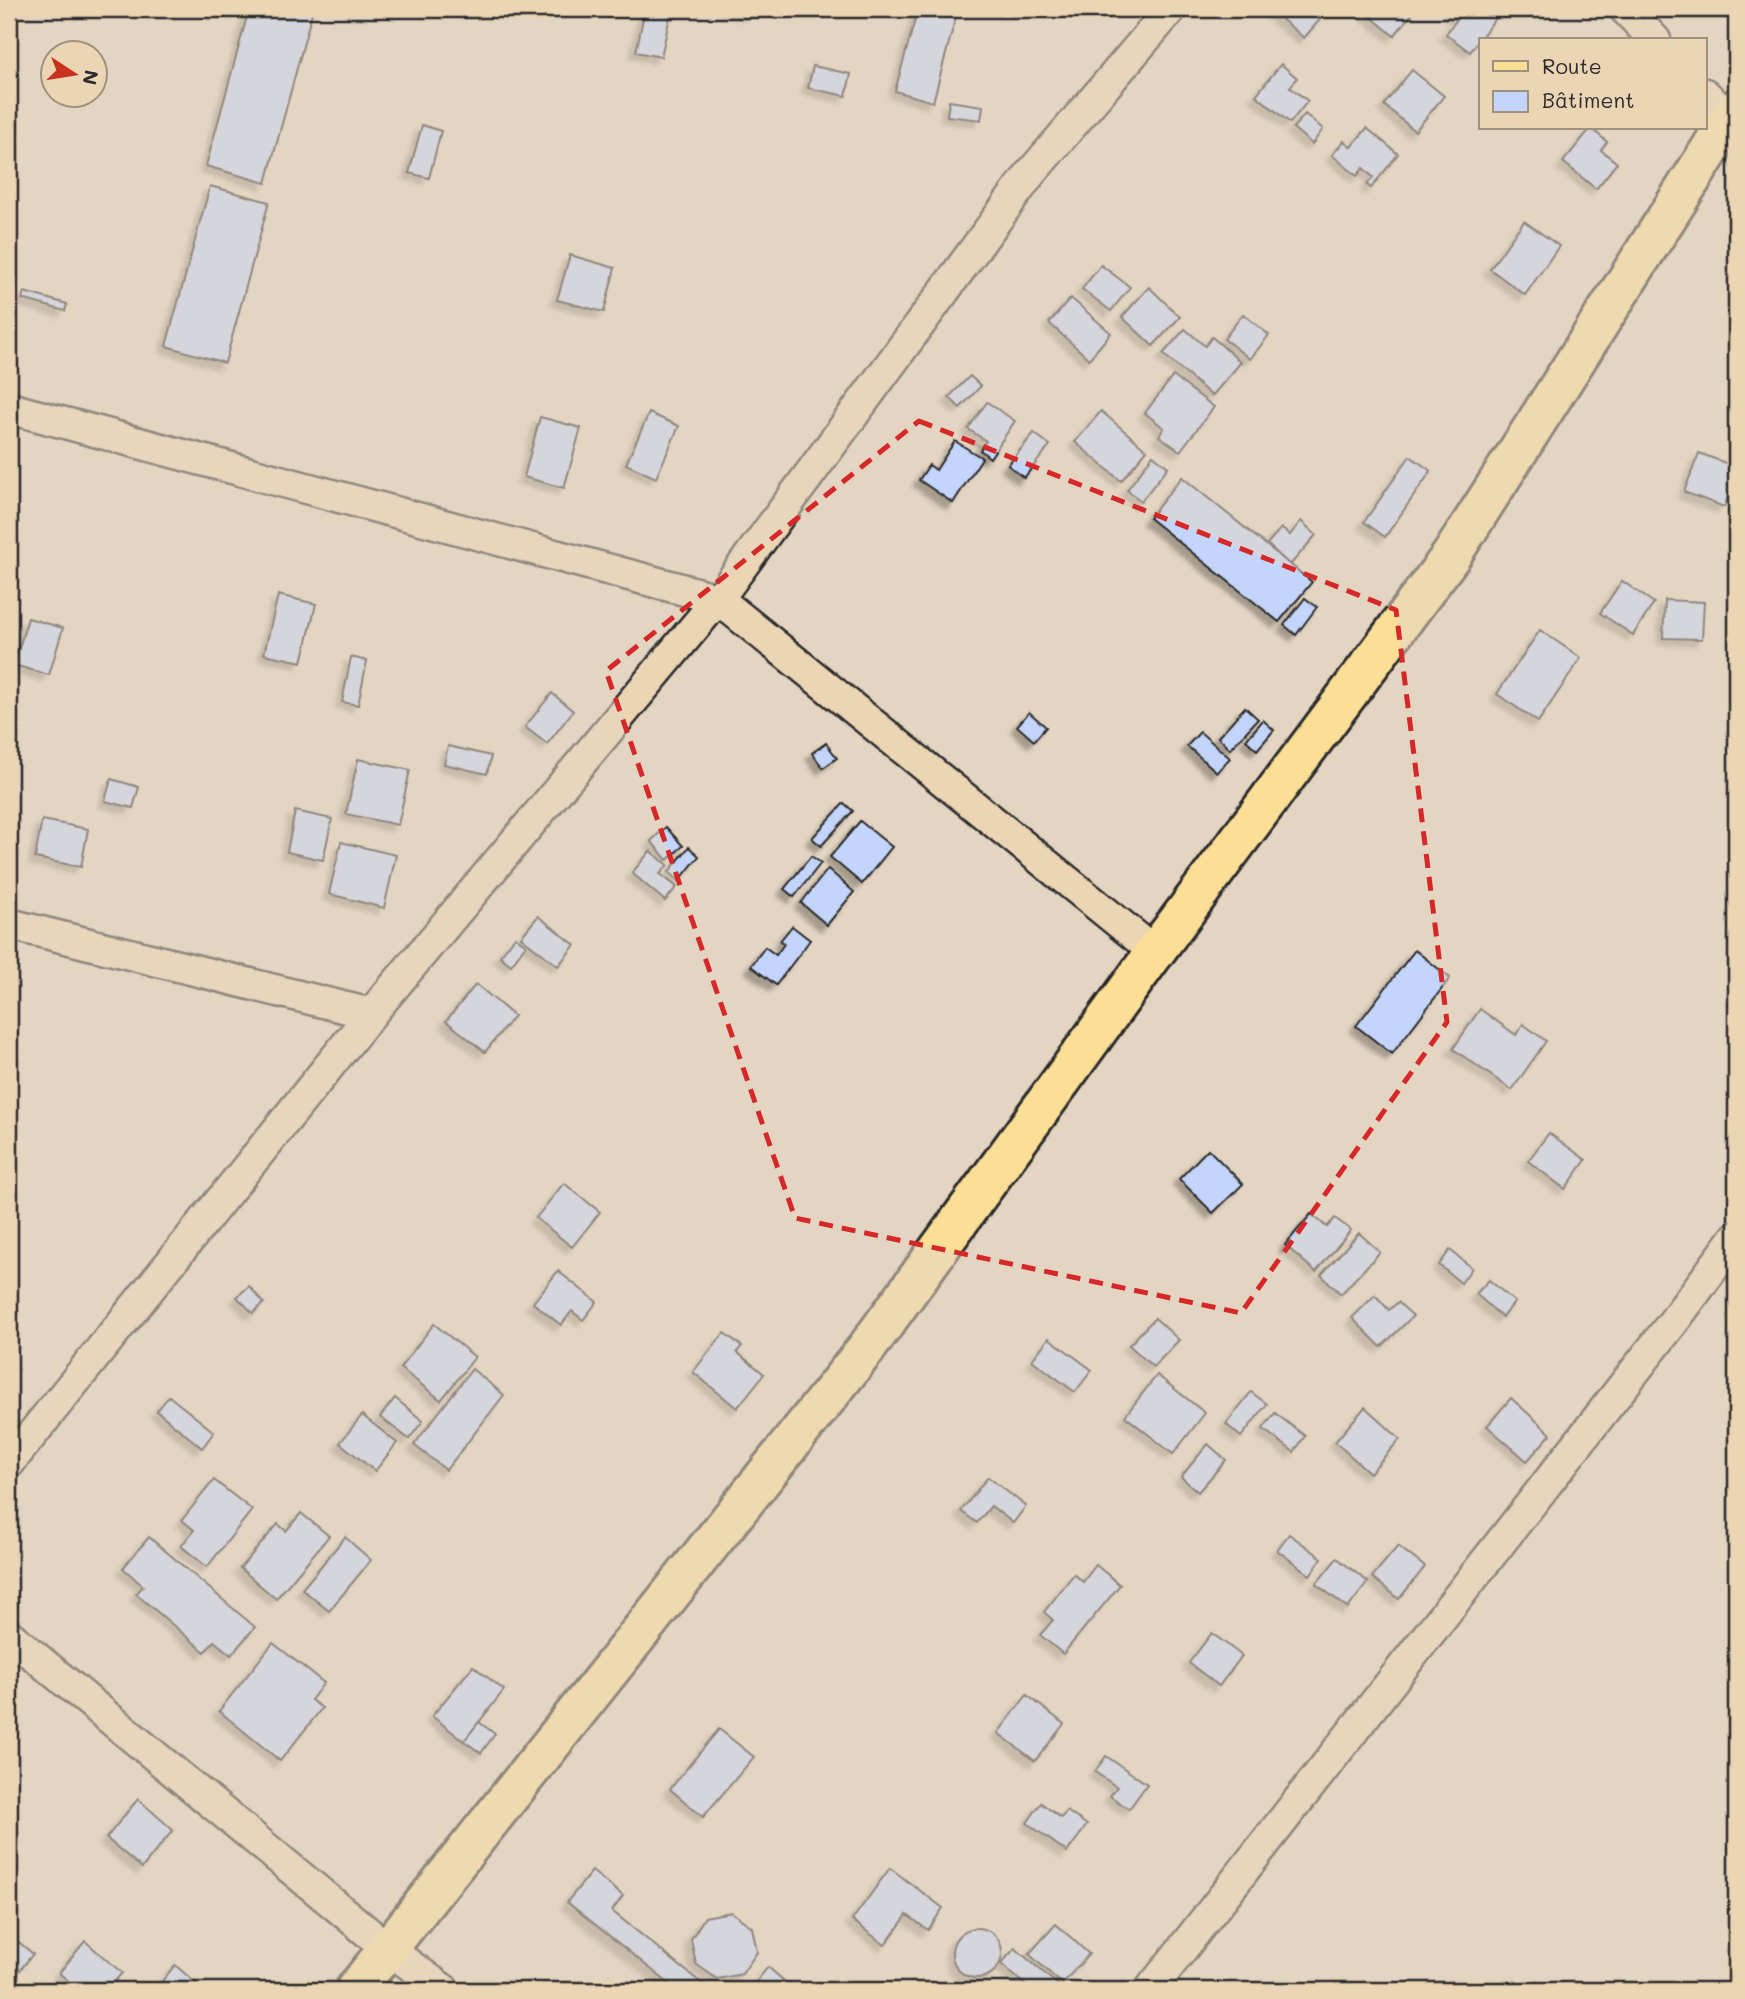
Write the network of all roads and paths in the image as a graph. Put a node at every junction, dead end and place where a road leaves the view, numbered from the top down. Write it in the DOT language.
graph roads {
  1 [pos="1171,9"];
  2 [pos="1625,9"];
  3 [pos="1653,38"];
  4 [pos="1724,108"];
  5 [pos="9,408"];
  6 [pos="718,599"];
  7 [pos="9,923"];
  8 [pos="1155,952"];
  9 [pos="371,1014"];
  10 [pos="1736,1237"];
  11 [pos="9,1464"];
  12 [pos="9,1635"];
  13 [pos="388,1949"];
  14 [pos="355,1990"];
  15 [pos="444,1990"];
  16 [pos="1150,1990"];
  1 -- 6 [label="street"];
  2 -- 3 [label="street"];
  4 -- 8 [label="main road"];
  5 -- 6 [label="street"];
  6 -- 8 [label="street"];
  6 -- 9 [label="street"];
  7 -- 9 [label="street"];
  8 -- 13 [label="main road"];
  9 -- 11 [label="street"];
  10 -- 16 [label="street"];
  12 -- 13 [label="street"];
  13 -- 14 [label="main road"];
  13 -- 15 [label="street"];
}
